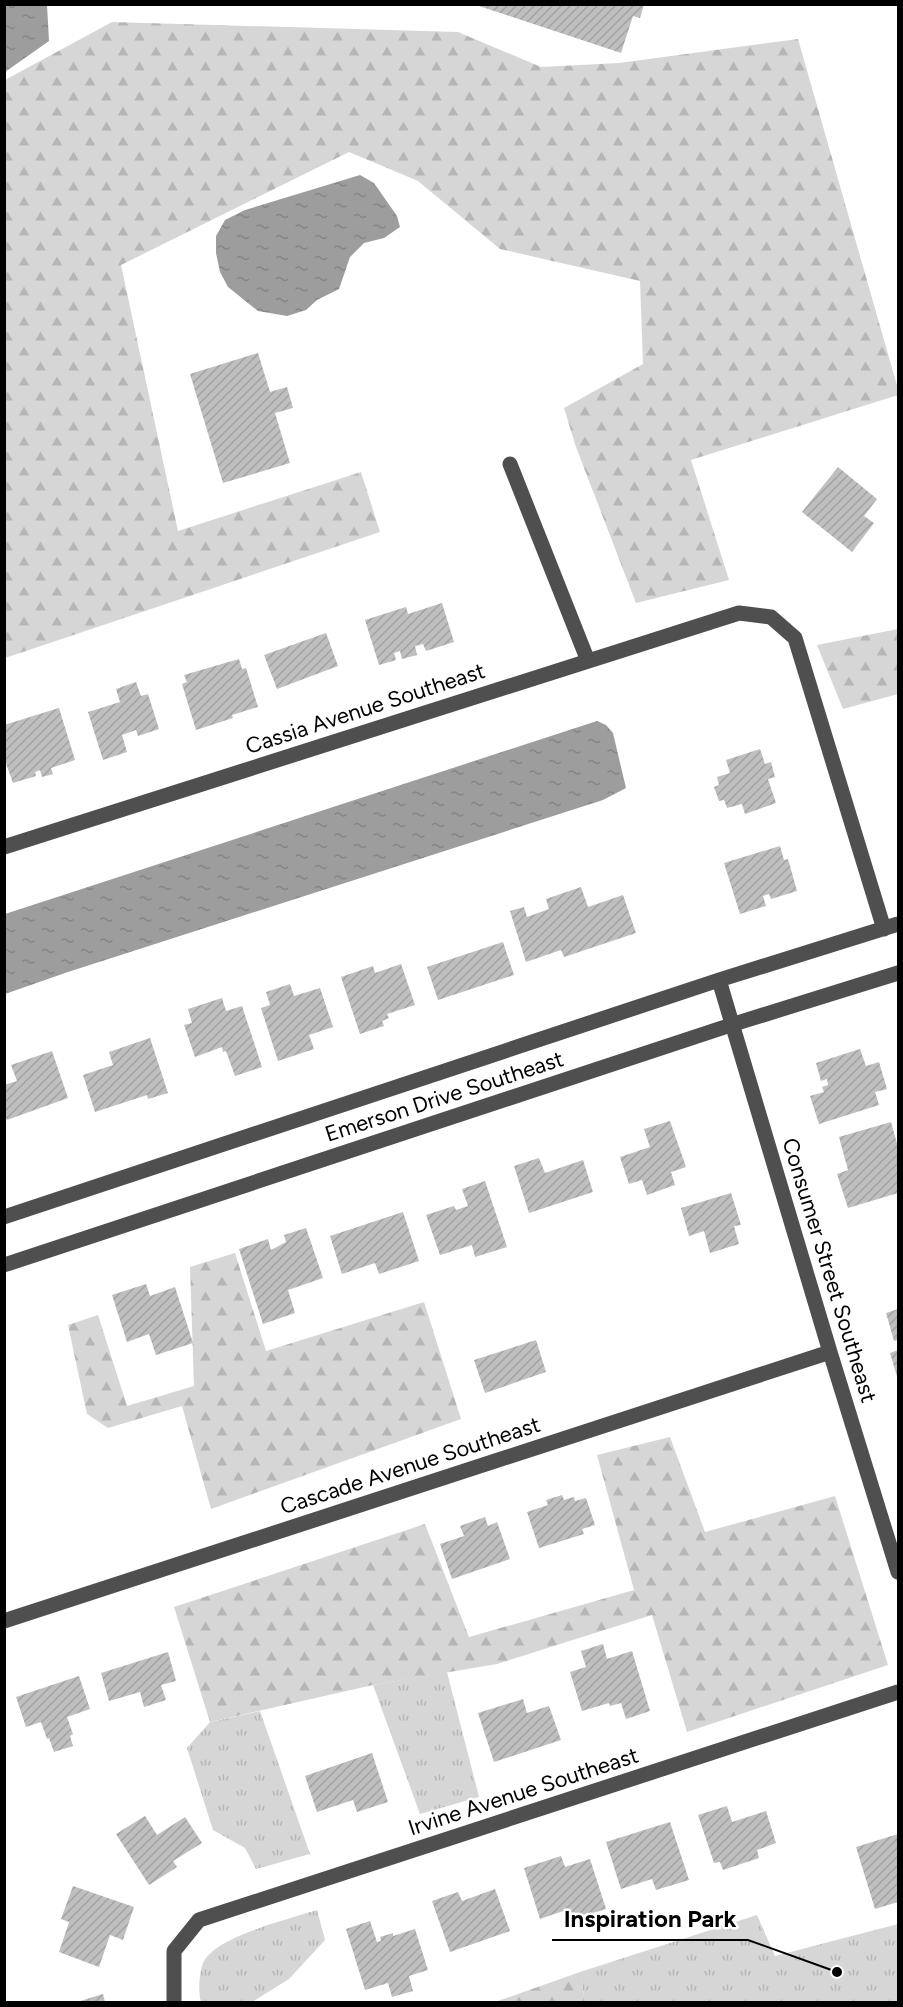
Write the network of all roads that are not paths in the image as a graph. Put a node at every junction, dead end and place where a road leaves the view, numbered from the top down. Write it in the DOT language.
graph roads {
  1 [pos="510,464"];
  2 [pos="588,661"];
  3 [pos="4,847"];
  4 [pos="891,927"];
  5 [pos="898,973"];
  6 [pos="720,980"];
  7 [pos="734,1024"];
  8 [pos="4,1216"];
  9 [pos="4,1266"];
  10 [pos="830,1352"];
  11 [pos="898,1572"];
  12 [pos="4,1621"];
  13 [pos="898,1692"];
  14 [pos="174,2002"];
  1 -- 2 [label="street"];
  2 -- 3 [label="street, Cassia Avenue Southeast"];
  2 -- 4 [label="street, Cassia Avenue Southeast"];
  4 -- 6 [label="street, Emerson Drive Southeast"];
  5 -- 7 [label="street, Emerson Drive Southeast"];
  6 -- 7 [label="street, Consumer Street Southeast"];
  6 -- 8 [label="street, Emerson Drive Southeast"];
  7 -- 9 [label="street, Emerson Drive Southeast"];
  7 -- 10 [label="street, Consumer Street Southeast"];
  10 -- 11 [label="street, Consumer Street Southeast"];
  10 -- 12 [label="street, Cascade Avenue Southeast"];
  13 -- 14 [label="street, Irvine Avenue Southeast"];
}
